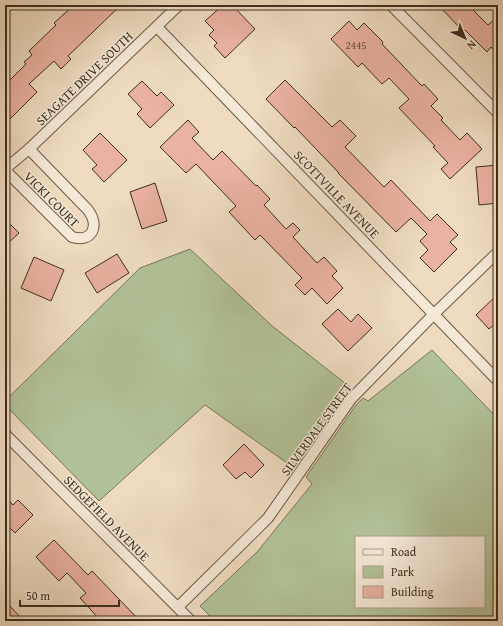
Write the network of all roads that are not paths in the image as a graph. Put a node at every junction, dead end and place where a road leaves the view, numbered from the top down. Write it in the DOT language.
graph roads {
  1 [pos="179,5"];
  2 [pos="391,5"];
  3 [pos="157,26"];
  4 [pos="498,113"];
  5 [pos="29,149"];
  6 [pos="5,170"];
  7 [pos="498,252"];
  8 [pos="434,314"];
  9 [pos="498,381"];
  10 [pos="5,434"];
  11 [pos="178,608"];
  12 [pos="191,621"];
  1 -- 3 [label="street, SEAGATE DRIVE SOUTH"];
  2 -- 4 [label="street"];
  3 -- 5 [label="street, SEAGATE DRIVE SOUTH"];
  3 -- 8 [label="street, SCOTTVILLE AVENUE"];
  5 -- 6 [label="street, SEAGATE DRIVE SOUTH"];
  5 -- 6 [label="street, VICKI COURT"];
  7 -- 8 [label="street, SILVERDALE STREET"];
  8 -- 9 [label="street, SCOTTVILLE AVENUE"];
  8 -- 11 [label="street, SILVERDALE STREET"];
  10 -- 11 [label="street, SEDGEFIELD AVENUE"];
  11 -- 12 [label="street, SEDGEFIELD AVENUE"];
}
